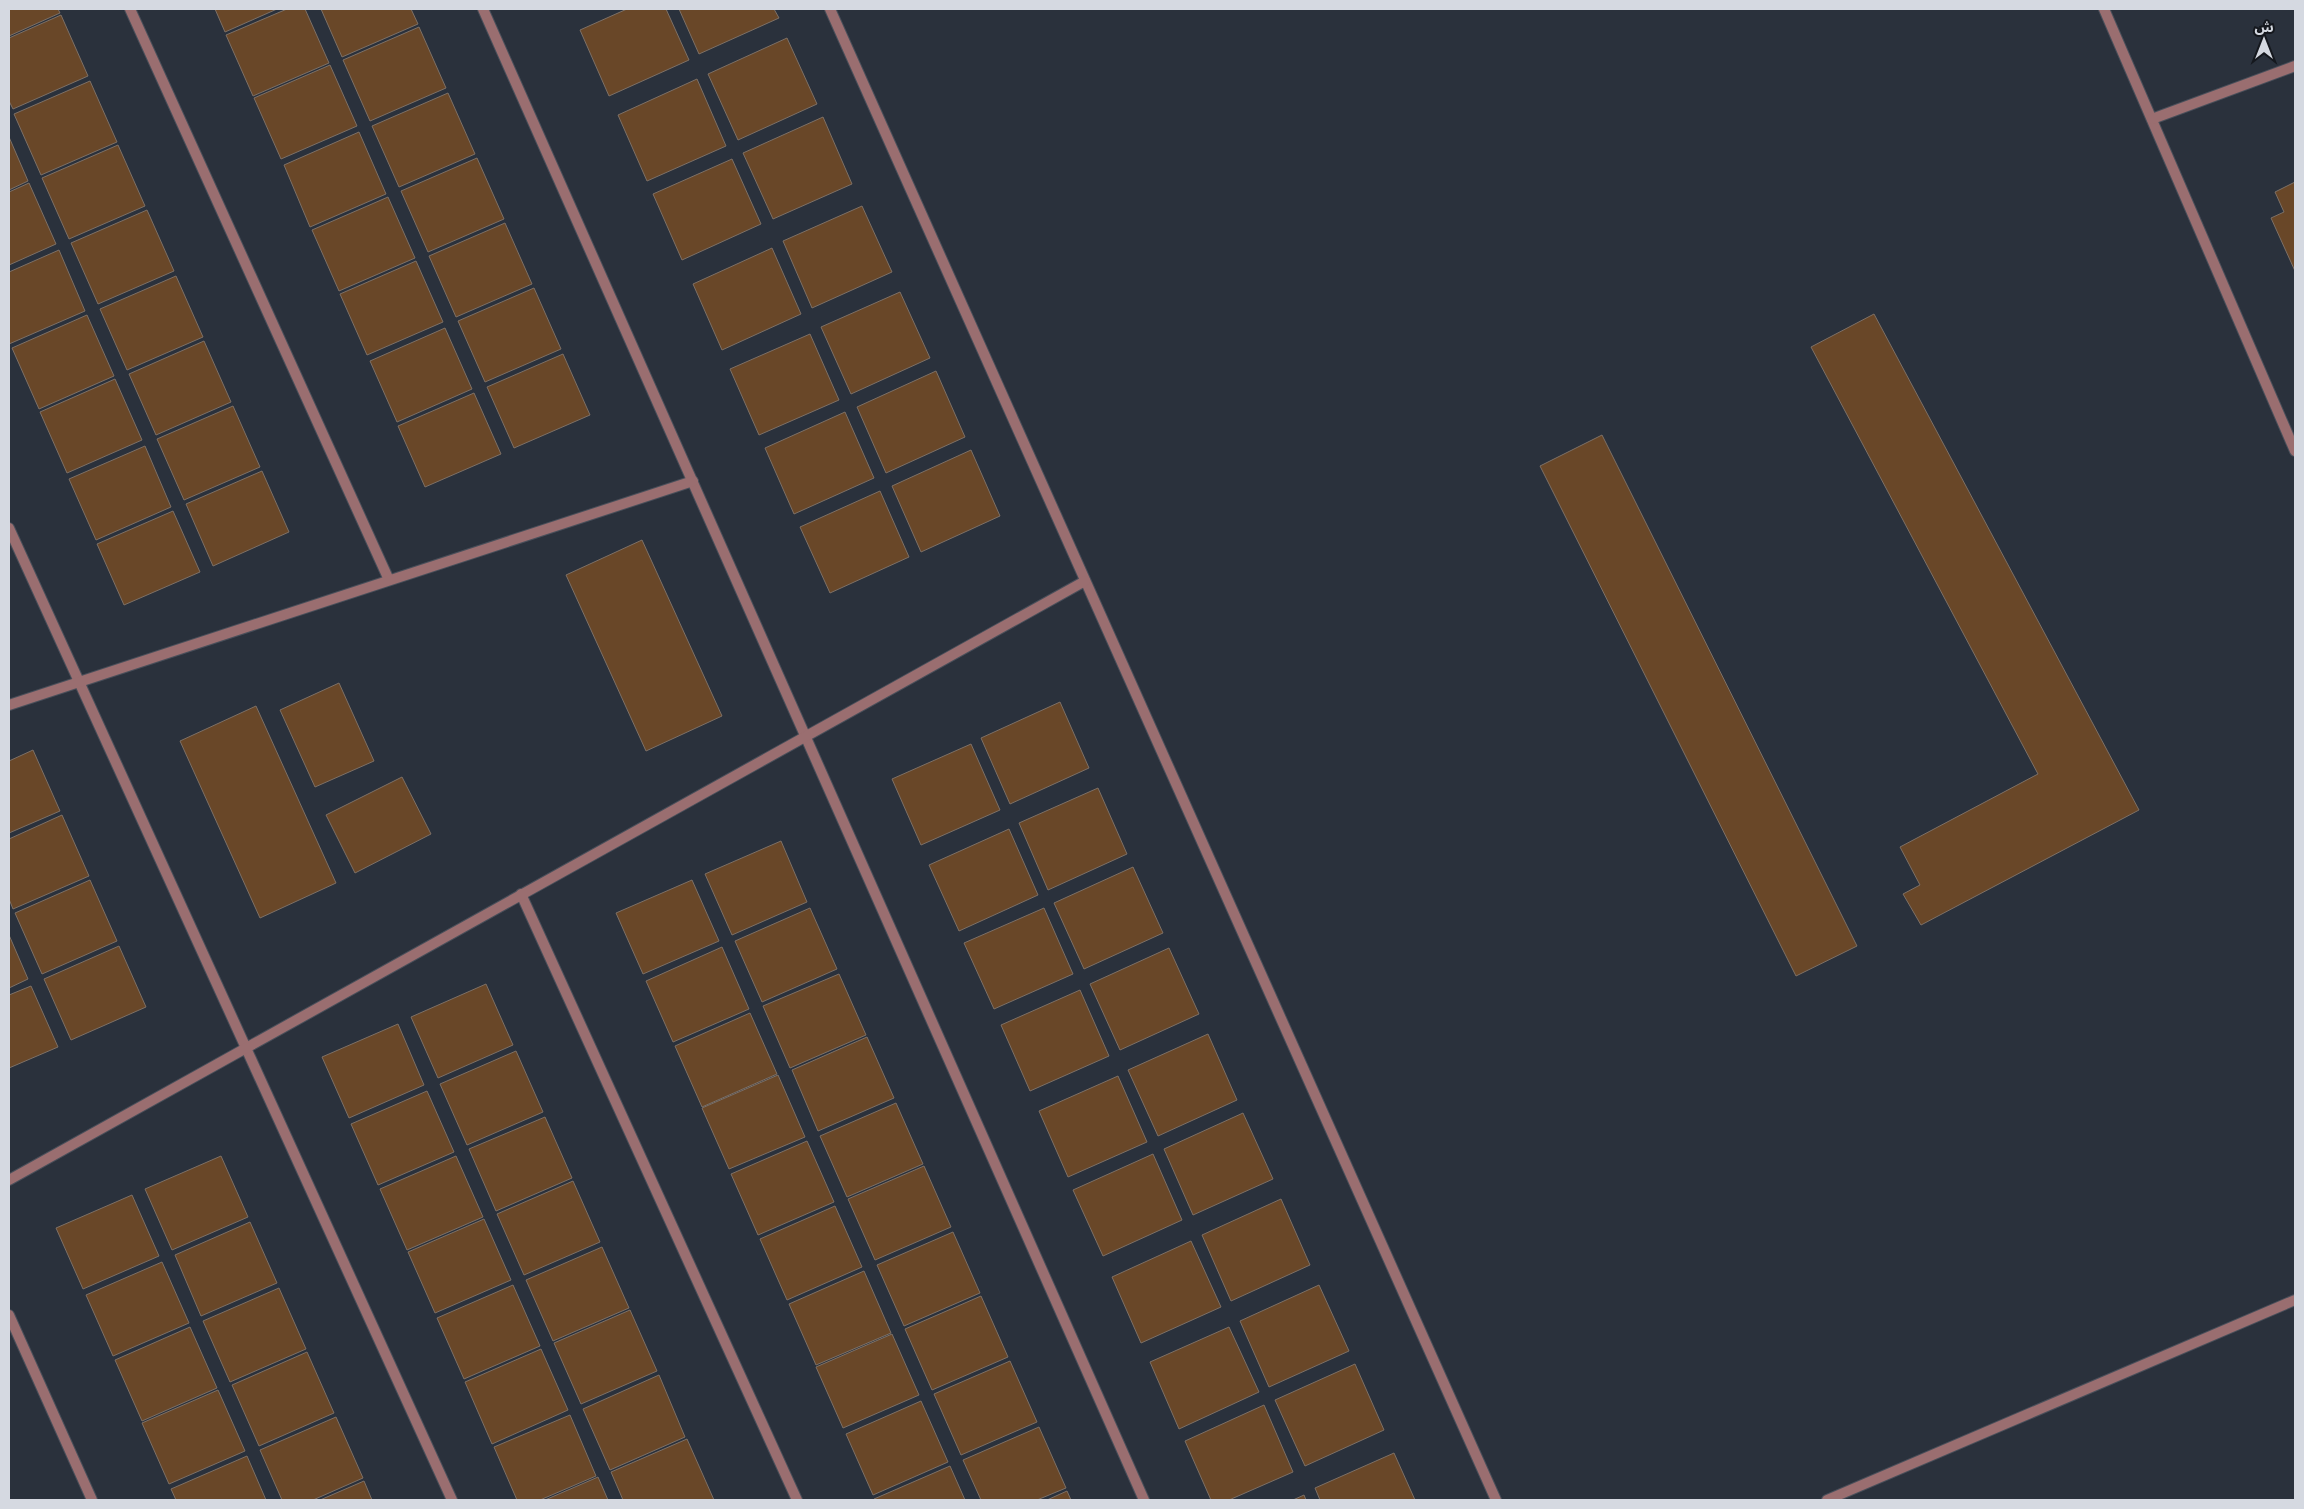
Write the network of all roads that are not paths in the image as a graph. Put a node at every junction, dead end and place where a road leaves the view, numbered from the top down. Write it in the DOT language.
graph roads {
  1 [pos="130,9"];
  2 [pos="483,9"];
  3 [pos="830,9"];
  4 [pos="2104,9"];
  5 [pos="2295,66"];
  6 [pos="2152,119"];
  7 [pos="2295,451"];
  8 [pos="692,481"];
  9 [pos="9,528"];
  10 [pos="389,580"];
  11 [pos="1085,581"];
  12 [pos="79,682"];
  13 [pos="9,705"];
  14 [pos="806,736"];
  15 [pos="522,894"];
  16 [pos="246,1048"];
  17 [pos="9,1180"];
  18 [pos="2295,1300"];
  19 [pos="9,1314"];
  20 [pos="92,1500"];
  21 [pos="452,1500"];
  22 [pos="797,1500"];
  23 [pos="1144,1500"];
  24 [pos="1496,1500"];
  25 [pos="1827,1500"];
  1 -- 10 [label="street"];
  2 -- 8 [label="street"];
  3 -- 11 [label="street"];
  4 -- 6 [label="street"];
  5 -- 6 [label="street"];
  6 -- 7 [label="street"];
  8 -- 10 [label="street"];
  8 -- 14 [label="street"];
  9 -- 12 [label="street"];
  10 -- 12 [label="street"];
  11 -- 14 [label="street"];
  11 -- 24 [label="street"];
  12 -- 13 [label="street"];
  12 -- 16 [label="street"];
  14 -- 15 [label="street"];
  14 -- 23 [label="street"];
  15 -- 16 [label="street"];
  15 -- 22 [label="street"];
  16 -- 17 [label="street"];
  16 -- 21 [label="street"];
  18 -- 25 [label="street"];
  19 -- 20 [label="street"];
}
